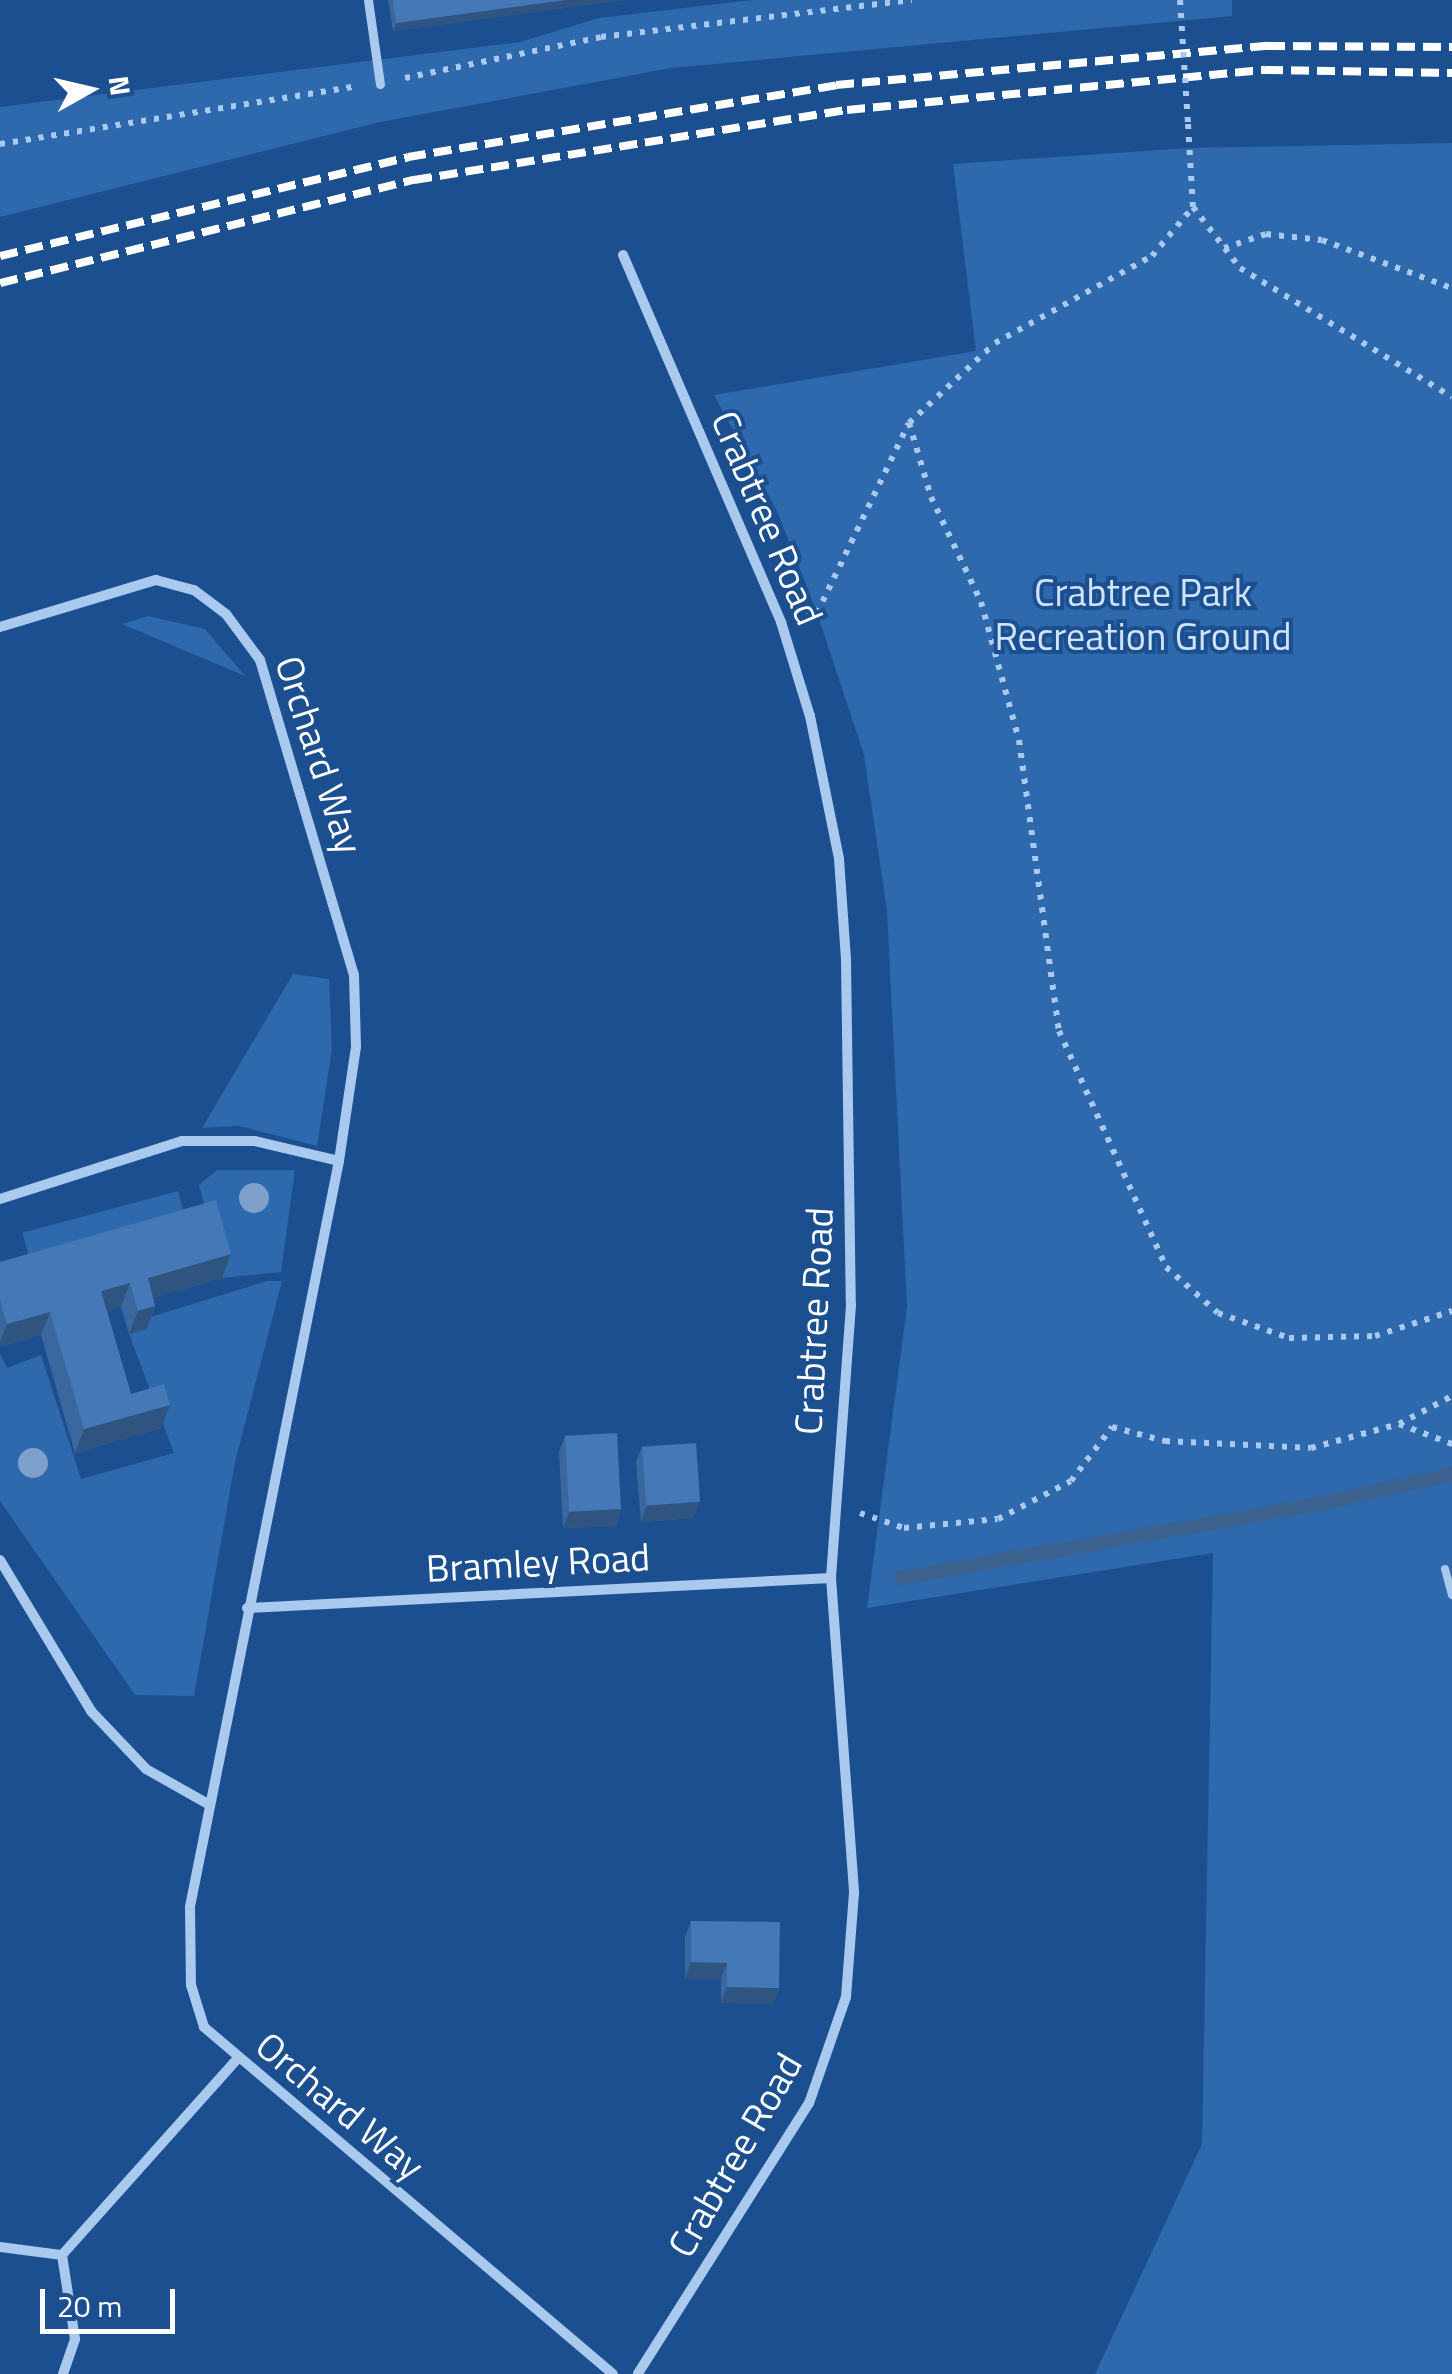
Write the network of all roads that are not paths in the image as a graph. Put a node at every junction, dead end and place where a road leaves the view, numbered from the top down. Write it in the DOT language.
graph roads {
  1 [pos="368,0"];
  2 [pos="380,84"];
  3 [pos="623,254"];
  4 [pos="0,627"];
  5 [pos="339,1162"];
  6 [pos="0,1199"];
  7 [pos="0,1560"];
  8 [pos="1444,1569"];
  9 [pos="832,1578"];
  10 [pos="1452,1595"];
  11 [pos="247,1608"];
  12 [pos="208,1804"];
  13 [pos="237,2060"];
  14 [pos="0,2246"];
  15 [pos="62,2255"];
  16 [pos="63,2374"];
  17 [pos="613,2374"];
  18 [pos="638,2374"];
  1 -- 2 [label="street"];
  3 -- 9 [label="street, Crabtree Road"];
  4 -- 5 [label="street, Orchard Way"];
  5 -- 6 [label="street"];
  5 -- 11 [label="street, Orchard Way"];
  7 -- 12 [label="street"];
  8 -- 10 [label="lane"];
  9 -- 11 [label="street, Bramley Road"];
  9 -- 18 [label="street, Crabtree Road"];
  11 -- 12 [label="street, Orchard Way"];
  12 -- 13 [label="street, Orchard Way"];
  13 -- 15 [label="street"];
  13 -- 17 [label="street, Orchard Way"];
  14 -- 15 [label="street"];
  15 -- 16 [label="street"];
}
